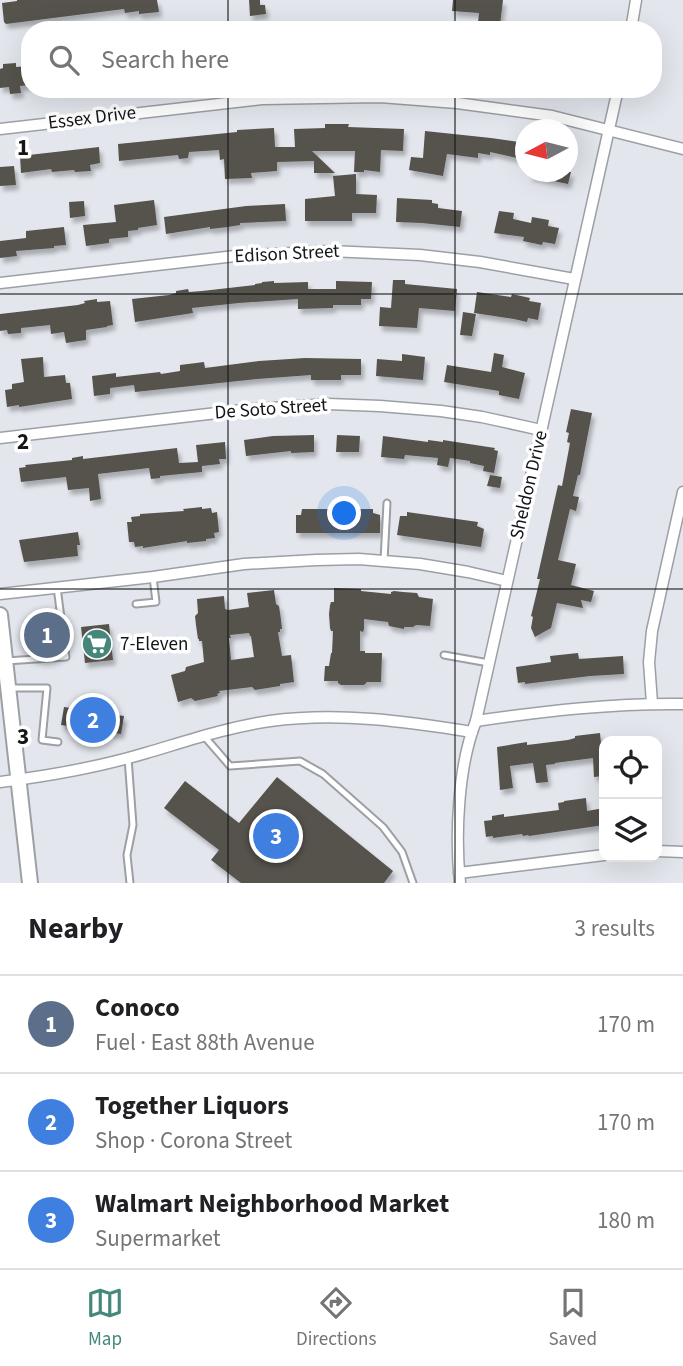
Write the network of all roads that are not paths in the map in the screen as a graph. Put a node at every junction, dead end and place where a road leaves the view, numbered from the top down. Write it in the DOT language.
graph roads {
  1 [pos="636,0"];
  2 [pos="632,21"];
  3 [pos="290,98"];
  4 [pos="393,98"];
  5 [pos="616,98"];
  6 [pos="0,129"];
  7 [pos="609,130"];
  8 [pos="683,149"];
  9 [pos="574,279"];
  10 [pos="0,283"];
  11 [pos="541,430"];
  12 [pos="0,438"];
  13 [pos="683,492"];
  14 [pos="387,503"];
  15 [pos="384,561"];
  16 [pos="153,576"];
  17 [pos="507,581"];
  18 [pos="57,587"];
  19 [pos="0,594"];
  20 [pos="136,604"];
  21 [pos="0,615"];
  22 [pos="444,655"];
  23 [pos="5,661"];
  24 [pos="489,663"];
  25 [pos="9,688"];
  26 [pos="652,703"];
  27 [pos="683,704"];
  28 [pos="476,721"];
  29 [pos="472,733"];
  30 [pos="204,736"];
  31 [pos="58,743"];
  32 [pos="128,758"];
  33 [pos="19,780"];
  34 [pos="0,782"];
  35 [pos="662,851"];
  36 [pos="683,852"];
  37 [pos="599,856"];
  38 [pos="460,878"];
  39 [pos="30,883"];
  40 [pos="131,883"];
  41 [pos="413,883"];
  1 -- 2 [label="street"];
  3 -- 6 [label="street, Essex Drive"];
  4 -- 7 [label="street, Essex Drive"];
  5 -- 7 [label="street, Sheldon Drive"];
  7 -- 8 [label="street, Essex Drive"];
  7 -- 9 [label="street, Sheldon Drive"];
  9 -- 10 [label="street, Edison Street"];
  9 -- 11 [label="street, Sheldon Drive"];
  11 -- 12 [label="street, De Soto Street"];
  11 -- 17 [label="street, Sheldon Drive"];
  13 -- 26 [label="street"];
  14 -- 15 [label="lane"];
  15 -- 16 [label="street"];
  15 -- 17 [label="street"];
  16 -- 18 [label="street"];
  16 -- 20 [label="lane"];
  17 -- 24 [label="street, Sheldon Drive"];
  18 -- 19 [label="street"];
  18 -- 23 [label="lane"];
  21 -- 23 [label="main road"];
  22 -- 24 [label="lane"];
  23 -- 25 [label="main road"];
  24 -- 28 [label="street, Sheldon Drive"];
  25 -- 31 [label="lane"];
  25 -- 33 [label="main road"];
  26 -- 27 [label="street"];
  26 -- 28 [label="street"];
  28 -- 29 [label="street, Sheldon Drive"];
  29 -- 30 [label="street"];
  29 -- 38 [label="street, Sheldon Drive"];
  30 -- 32 [label="street"];
  30 -- 41 [label="lane"];
  32 -- 33 [label="street"];
  32 -- 40 [label="lane"];
  33 -- 34 [label="street"];
  33 -- 39 [label="main road"];
  35 -- 36 [label="street"];
  37 -- 38 [label="street"];
}
